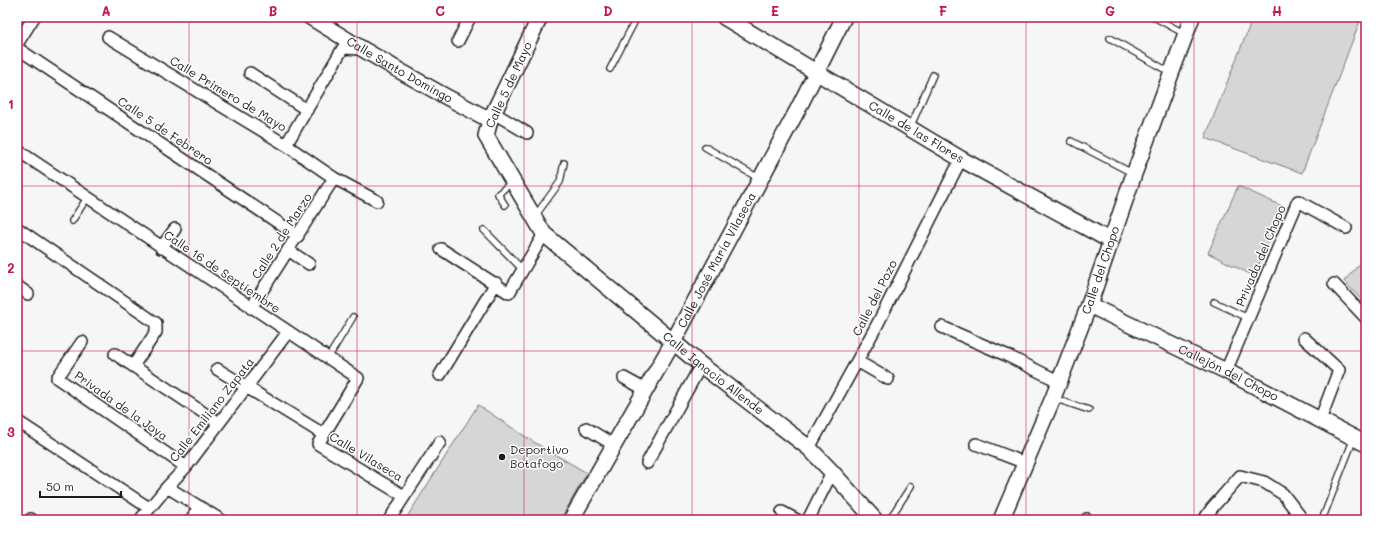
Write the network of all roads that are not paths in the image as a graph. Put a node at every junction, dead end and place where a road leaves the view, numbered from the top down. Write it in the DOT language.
graph roads {
  1 [pos="34,17"];
  2 [pos="310,17"];
  3 [pos="470,17"];
  4 [pos="540,17"];
  5 [pos="637,17"];
  6 [pos="844,17"];
  7 [pos="1154,17"];
  8 [pos="1192,17"];
  9 [pos="733,19"];
  10 [pos="20,32"];
  11 [pos="1185,34"];
  12 [pos="108,36"];
  13 [pos="1110,38"];
  14 [pos="458,41"];
  15 [pos="17,44"];
  16 [pos="17,48"];
  17 [pos="362,49"];
  18 [pos="610,69"];
  19 [pos="816,71"];
  20 [pos="250,73"];
  21 [pos="1171,73"];
  22 [pos="933,75"];
  23 [pos="308,110"];
  24 [pos="492,117"];
  25 [pos="910,128"];
  26 [pos="527,133"];
  27 [pos="1071,140"];
  28 [pos="286,145"];
  29 [pos="705,147"];
  30 [pos="17,150"];
  31 [pos="961,159"];
  32 [pos="564,163"];
  33 [pos="1134,174"];
  34 [pos="334,178"];
  35 [pos="761,179"];
  36 [pos="513,181"];
  37 [pos="87,198"];
  38 [pos="377,201"];
  39 [pos="505,205"];
  40 [pos="534,218"];
  41 [pos="72,221"];
  42 [pos="17,228"];
  43 [pos="1346,228"];
  44 [pos="175,229"];
  45 [pos="484,230"];
  46 [pos="544,234"];
  47 [pos="298,236"];
  48 [pos="1111,241"];
  49 [pos="161,248"];
  50 [pos="441,249"];
  51 [pos="288,250"];
  52 [pos="309,264"];
  53 [pos="523,270"];
  54 [pos="496,283"];
  55 [pos="1334,284"];
  56 [pos="17,286"];
  57 [pos="28,294"];
  58 [pos="1214,302"];
  59 [pos="1089,305"];
  60 [pos="251,308"];
  61 [pos="353,317"];
  62 [pos="1248,318"];
  63 [pos="1366,318"];
  64 [pos="942,327"];
  65 [pos="288,332"];
  66 [pos="1304,338"];
  67 [pos="82,342"];
  68 [pos="673,342"];
  69 [pos="115,354"];
  70 [pos="328,358"];
  71 [pos="857,361"];
  72 [pos="701,365"];
  73 [pos="133,366"];
  74 [pos="217,369"];
  75 [pos="1226,371"];
  76 [pos="440,375"];
  77 [pos="624,378"];
  78 [pos="888,378"];
  79 [pos="1060,382"];
  80 [pos="246,387"];
  81 [pos="646,390"];
  82 [pos="1053,398"];
  83 [pos="1090,410"];
  84 [pos="1320,420"];
  85 [pos="17,421"];
  86 [pos="219,423"];
  87 [pos="586,428"];
  88 [pos="323,434"];
  89 [pos="1360,441"];
  90 [pos="440,442"];
  91 [pos="976,444"];
  92 [pos="614,445"];
  93 [pos="809,448"];
  94 [pos="647,463"];
  95 [pos="1025,463"];
  96 [pos="186,467"];
  97 [pos="832,472"];
  98 [pos="911,486"];
  99 [pos="167,487"];
  100 [pos="404,496"];
  101 [pos="199,507"];
  102 [pos="149,508"];
  103 [pos="782,512"];
  104 [pos="140,520"];
  105 [pos="191,520"];
  106 [pos="221,520"];
  107 [pos="389,520"];
  108 [pos="571,520"];
  109 [pos="797,520"];
  110 [pos="808,520"];
  111 [pos="875,520"];
  112 [pos="889,520"];
  113 [pos="1001,520"];
  114 [pos="1204,520"];
  115 [pos="1303,520"];
  116 [pos="1322,520"];
  1 -- 10 [label="street"];
  2 -- 17 [label="street, Calle Santo Domingo"];
  3 -- 14 [label="street"];
  4 -- 24 [label="street, Calle 5 de Mayo"];
  5 -- 18 [label="lane"];
  6 -- 19 [label="street, Calle José María Vilaseca"];
  7 -- 11 [label="lane"];
  8 -- 11 [label="street, Calle del Chopo"];
  9 -- 19 [label="street, Calle de las Flores"];
  10 -- 15 [label="street"];
  11 -- 21 [label="street, Calle del Chopo"];
  12 -- 28 [label="street, Calle Primero de Mayo"];
  13 -- 21 [label="lane"];
  16 -- 47 [label="street, Calle 5 de Febrero"];
  17 -- 23 [label="street"];
  17 -- 24 [label="street, Calle Santo Domingo"];
  19 -- 25 [label="street, Calle de las Flores"];
  19 -- 35 [label="street, Calle José María Vilaseca"];
  20 -- 23 [label="street"];
  21 -- 33 [label="street, Calle del Chopo"];
  22 -- 25 [label="lane"];
  23 -- 28 [label="street"];
  24 -- 26 [label="street"];
  24 -- 36 [label="street, Calle 5 de Mayo"];
  25 -- 31 [label="street, Calle de las Flores"];
  27 -- 33 [label="lane"];
  28 -- 34 [label="street, Calle Primero de Mayo"];
  29 -- 35 [label="lane"];
  30 -- 37 [label="street, Calle 16 de Septiembre"];
  31 -- 48 [label="street, Calle de las Flores"];
  31 -- 71 [label="street, Calle del Pozo"];
  32 -- 40 [label="lane"];
  33 -- 48 [label="street, Calle del Chopo"];
  34 -- 38 [label="street, Calle Primero de Mayo"];
  34 -- 47 [label="street, Calle 2 de Marzo"];
  35 -- 68 [label="street, Calle José María Vilaseca"];
  36 -- 39 [label="lane"];
  36 -- 40 [label="street, Calle 5 de Mayo"];
  37 -- 41 [label="lane"];
  37 -- 49 [label="street, Calle 16 de Septiembre"];
  40 -- 46 [label="street, Calle 5 de Mayo"];
  42 -- 73 [label="street"];
  43 -- 62 [label="street, Privada del Chopo"];
  44 -- 49 [label="street"];
  45 -- 53 [label="lane"];
  46 -- 53 [label="street"];
  46 -- 68 [label="street, Calle Ignacio Allende"];
  47 -- 51 [label="street, Calle 2 de Marzo"];
  48 -- 59 [label="street, Calle del Chopo"];
  49 -- 60 [label="street, Calle 16 de Septiembre"];
  50 -- 54 [label="street"];
  51 -- 52 [label="street"];
  51 -- 60 [label="street, Calle 2 de Marzo"];
  53 -- 54 [label="street"];
  54 -- 76 [label="street"];
  55 -- 63 [label="street"];
  56 -- 57 [label="street"];
  58 -- 62 [label="lane"];
  59 -- 75 [label="street, Callejón del Chopo"];
  59 -- 79 [label="street, Calle del Chopo"];
  60 -- 65 [label="street, Calle 16 de Septiembre"];
  61 -- 70 [label="lane"];
  62 -- 75 [label="street, Privada del Chopo"];
  64 -- 79 [label="street"];
  65 -- 70 [label="street, Calle 16 de Septiembre"];
  65 -- 80 [label="street, Calle Emiliano Zapata"];
  66 -- 84 [label="street"];
  67 -- 96 [label="street, Privada de la Joya"];
  68 -- 72 [label="street, Calle Ignacio Allende"];
  68 -- 81 [label="street, Calle José María Vilaseca"];
  69 -- 73 [label="street"];
  70 -- 88 [label="street, Calle 16 de Septiembre"];
  71 -- 78 [label="street"];
  71 -- 93 [label="street, Calle del Pozo"];
  72 -- 93 [label="street, Calle Ignacio Allende"];
  72 -- 94 [label="street"];
  73 -- 86 [label="street"];
  74 -- 80 [label="street, Calle Vilaseca"];
  75 -- 84 [label="street, Callejón del Chopo"];
  77 -- 81 [label="street"];
  79 -- 82 [label="street, Calle del Chopo"];
  80 -- 86 [label="street, Calle Emiliano Zapata"];
  80 -- 88 [label="street, Calle Vilaseca"];
  81 -- 92 [label="street, Calle José María Vilaseca"];
  82 -- 83 [label="lane"];
  82 -- 95 [label="street, Calle del Chopo"];
  84 -- 89 [label="street, Callejón del Chopo"];
  85 -- 102 [label="street"];
  86 -- 96 [label="street, Calle Emiliano Zapata"];
  87 -- 92 [label="street"];
  88 -- 100 [label="street, Calle Vilaseca"];
  89 -- 116 [label="lane"];
  90 -- 100 [label="street, Calle Vilaseca"];
  91 -- 95 [label="street"];
  92 -- 108 [label="street, Calle José María Vilaseca"];
  93 -- 97 [label="street, Calle Ignacio Allende"];
  95 -- 113 [label="street, Calle del Chopo"];
  96 -- 99 [label="street, Calle Emiliano Zapata"];
  97 -- 110 [label="street"];
  97 -- 111 [label="street, Calle Ignacio Allende"];
  98 -- 112 [label="lane"];
  99 -- 101 [label="street"];
  99 -- 102 [label="street, Calle Emiliano Zapata"];
  100 -- 107 [label="street, Calle Vilaseca"];
  101 -- 105 [label="street"];
  101 -- 106 [label="street"];
  102 -- 104 [label="street, Calle Emiliano Zapata"];
  103 -- 109 [label="street"];
  114 -- 115 [label="street"];
}
